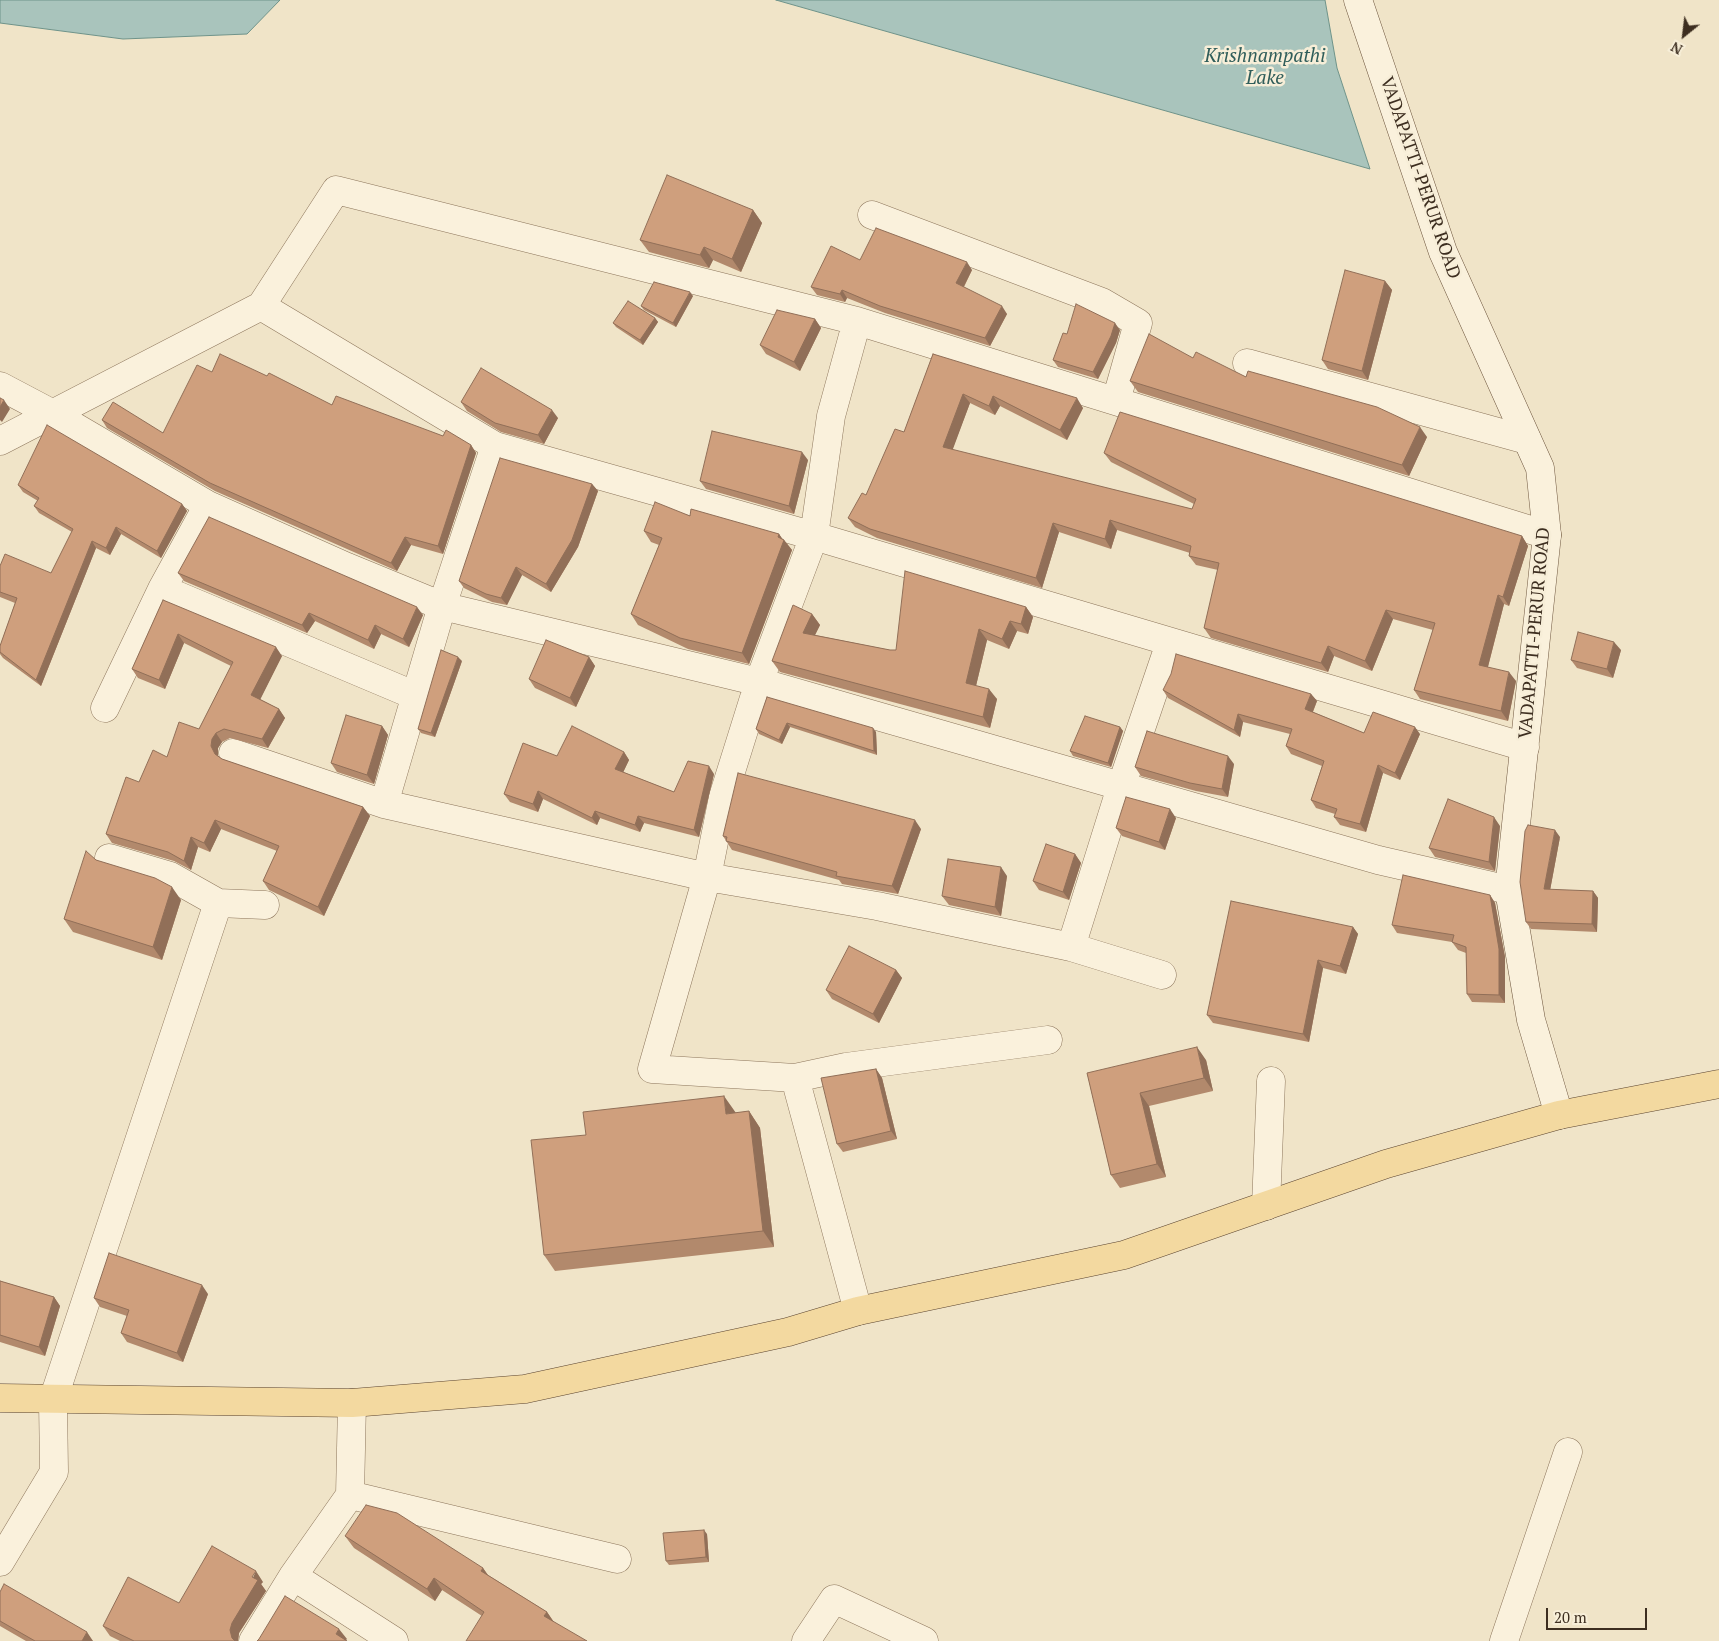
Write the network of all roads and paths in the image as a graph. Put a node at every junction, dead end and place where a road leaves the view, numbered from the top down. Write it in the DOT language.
graph roads {
  1 [pos="1358,0"];
  2 [pos="872,214"];
  3 [pos="261,306"];
  4 [pos="857,321"];
  5 [pos="1247,363"];
  6 [pos="0,386"];
  7 [pos="1116,401"];
  8 [pos="53,414"];
  9 [pos="1527,440"];
  10 [pos="0,441"];
  11 [pos="495,446"];
  12 [pos="208,505"];
  13 [pos="1547,535"];
  14 [pos="814,536"];
  15 [pos="162,589"];
  16 [pos="442,606"];
  17 [pos="1170,643"];
  18 [pos="759,682"];
  19 [pos="416,696"];
  20 [pos="105,708"];
  21 [pos="1525,747"];
  22 [pos="233,753"];
  23 [pos="1121,788"];
  24 [pos="384,804"];
  25 [pos="109,858"];
  26 [pos="707,877"];
  27 [pos="1509,890"];
  28 [pos="218,903"];
  29 [pos="265,905"];
  30 [pos="1071,947"];
  31 [pos="1162,975"];
  32 [pos="1048,1040"];
  33 [pos="795,1078"];
  34 [pos="1271,1081"];
  35 [pos="1719,1084"];
  36 [pos="1559,1115"];
  37 [pos="1266,1206"];
  38 [pos="858,1311"];
  39 [pos="0,1398"];
  40 [pos="53,1400"];
  41 [pos="352,1403"];
  42 [pos="1568,1452"];
  43 [pos="350,1495"];
  44 [pos="617,1559"];
  45 [pos="0,1562"];
  46 [pos="293,1576"];
  47 [pos="253,1641"];
  48 [pos="394,1641"];
  49 [pos="806,1641"];
  50 [pos="924,1641"];
  51 [pos="1504,1641"];
  1 -- 9 [label="street, VADAPATTI-PERUR ROAD"];
  2 -- 7 [label="street"];
  3 -- 4 [label="street"];
  3 -- 8 [label="street"];
  3 -- 11 [label="street"];
  4 -- 7 [label="street"];
  4 -- 14 [label="street"];
  5 -- 9 [label="street"];
  6 -- 8 [label="street"];
  7 -- 13 [label="street"];
  8 -- 10 [label="street"];
  8 -- 12 [label="street"];
  9 -- 13 [label="street, VADAPATTI-PERUR ROAD"];
  11 -- 14 [label="street"];
  11 -- 16 [label="street"];
  12 -- 15 [label="street"];
  12 -- 16 [label="street"];
  13 -- 21 [label="street, VADAPATTI-PERUR ROAD"];
  14 -- 17 [label="street"];
  14 -- 18 [label="street"];
  15 -- 19 [label="street"];
  15 -- 20 [label="street"];
  16 -- 18 [label="street"];
  16 -- 19 [label="street"];
  17 -- 21 [label="street"];
  17 -- 23 [label="street"];
  18 -- 23 [label="street"];
  18 -- 26 [label="street"];
  19 -- 24 [label="street"];
  21 -- 27 [label="street, VADAPATTI-PERUR ROAD"];
  22 -- 24 [label="street"];
  23 -- 27 [label="street"];
  23 -- 30 [label="street"];
  24 -- 26 [label="street"];
  25 -- 28 [label="street"];
  26 -- 30 [label="street"];
  26 -- 33 [label="street"];
  27 -- 36 [label="street, VADAPATTI-PERUR ROAD"];
  28 -- 29 [label="street"];
  28 -- 40 [label="street"];
  30 -- 31 [label="street"];
  32 -- 33 [label="street"];
  33 -- 38 [label="street"];
  34 -- 37 [label="street"];
  35 -- 36 [label="main road"];
  36 -- 37 [label="main road"];
  37 -- 38 [label="main road"];
  38 -- 41 [label="main road"];
  39 -- 40 [label="main road"];
  40 -- 41 [label="main road"];
  40 -- 45 [label="street"];
  41 -- 43 [label="street"];
  42 -- 51 [label="street"];
  43 -- 44 [label="street"];
  43 -- 46 [label="street"];
  46 -- 47 [label="street"];
  46 -- 48 [label="street"];
  49 -- 50 [label="street"];
}
